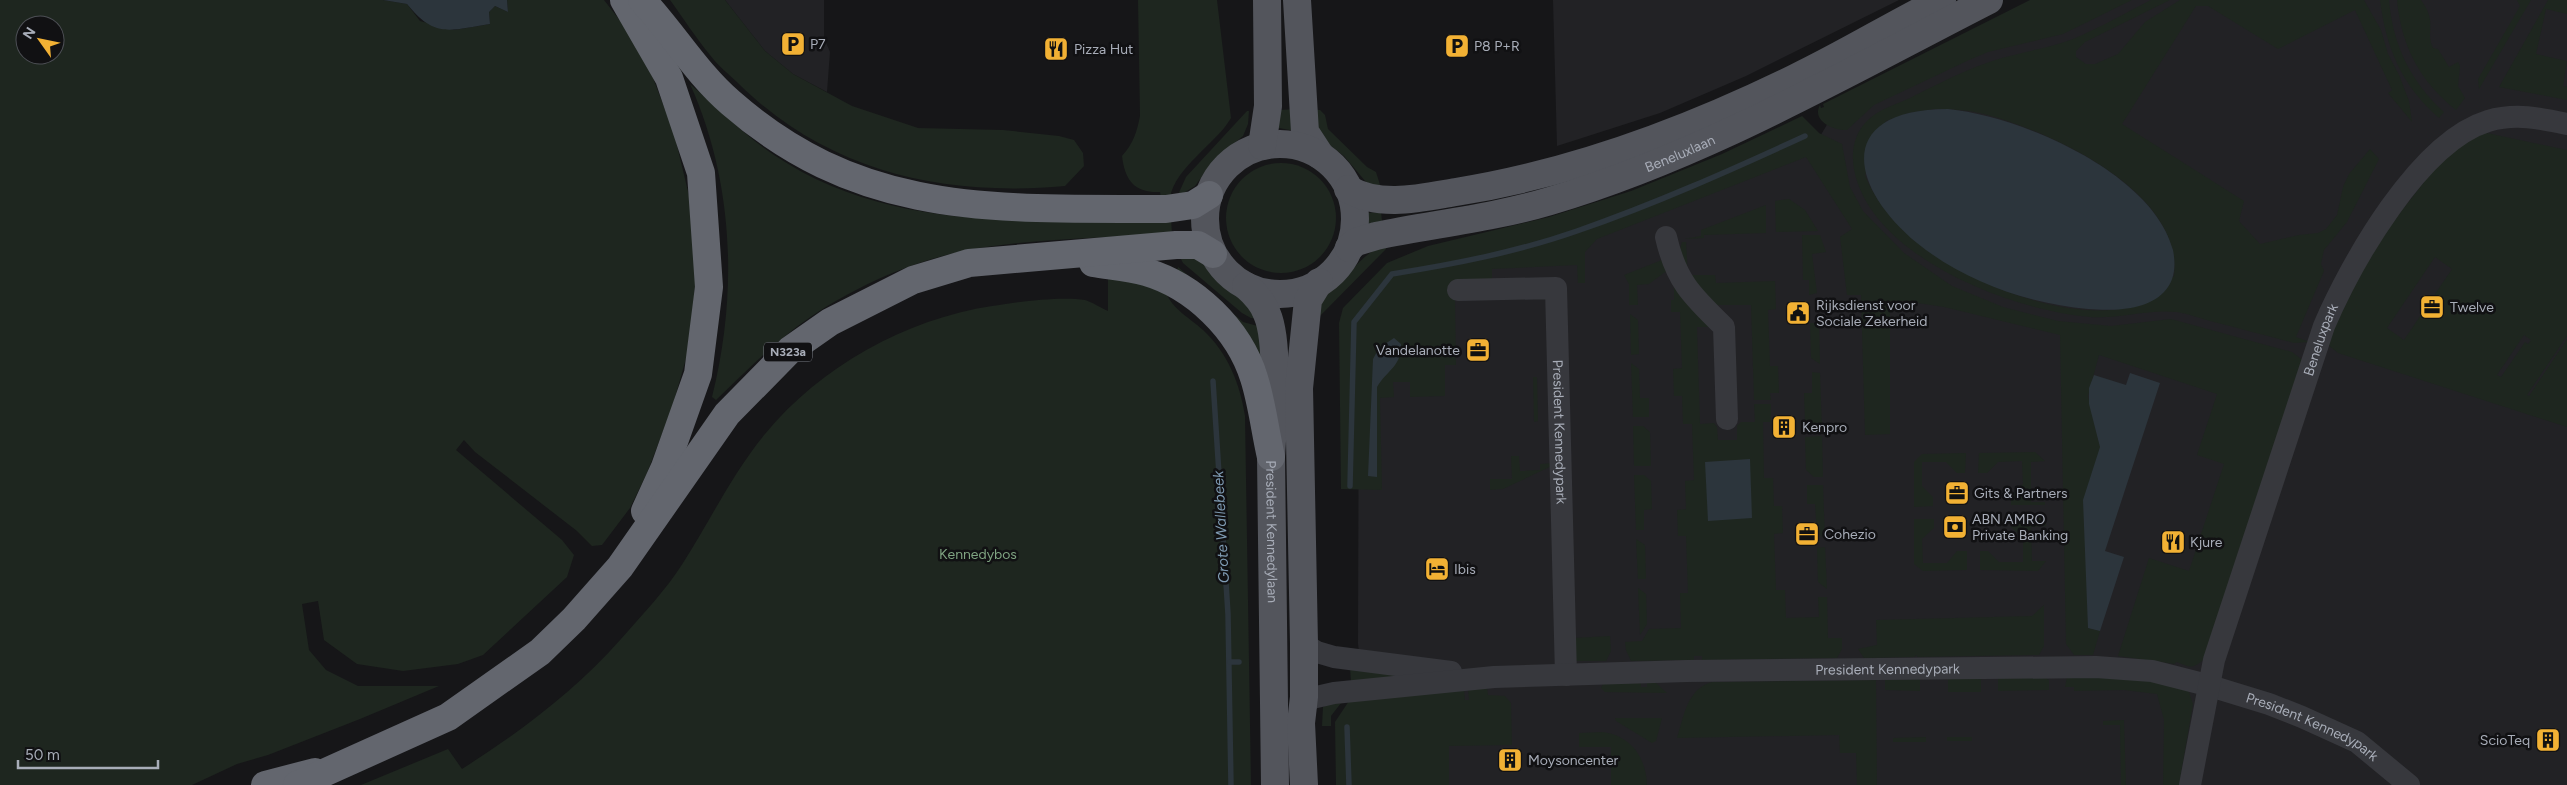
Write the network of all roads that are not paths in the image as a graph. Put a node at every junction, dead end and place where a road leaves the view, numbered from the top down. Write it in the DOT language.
graph roads {
  1 [pos="624,0"];
  2 [pos="642,0"];
  3 [pos="1266,0"];
  4 [pos="1297,0"];
  5 [pos="1942,0"];
  6 [pos="1989,0"];
  7 [pos="2567,124"];
  8 [pos="1262,146"];
  9 [pos="1320,156"];
  10 [pos="1348,189"];
  11 [pos="1209,195"];
  12 [pos="1666,236"];
  13 [pos="1349,248"];
  14 [pos="1214,254"];
  15 [pos="1039,256"];
  16 [pos="1319,282"];
  17 [pos="1246,286"];
  18 [pos="1458,290"];
  19 [pos="1727,419"];
  20 [pos="1271,456"];
  21 [pos="620,567"];
  22 [pos="1304,644"];
  23 [pos="1566,675"];
  24 [pos="1494,677"];
  25 [pos="2207,685"];
  26 [pos="1303,706"];
  27 [pos="350,762"];
  28 [pos="265,785"];
  29 [pos="298,785"];
  30 [pos="1275,785"];
  31 [pos="1304,785"];
  32 [pos="2190,785"];
  33 [pos="2409,785"];
  1 -- 21 [label="highway"];
  2 -- 11 [label="highway"];
  3 -- 8 [label="main road"];
  4 -- 9 [label="main road"];
  5 -- 10 [label="main road, Beneluxlaan"];
  6 -- 13 [label="main road, Beneluxlaan"];
  7 -- 25 [label="street, Beneluxpark"];
  8 -- 9 [label="main road"];
  8 -- 11 [label="main road"];
  9 -- 10 [label="main road"];
  10 -- 13 [label="main road"];
  11 -- 14 [label="main road"];
  12 -- 19 [label="street"];
  13 -- 16 [label="main road"];
  14 -- 15 [label="highway, N323a"];
  14 -- 17 [label="main road"];
  15 -- 20 [label="highway"];
  15 -- 21 [label="highway, N323a"];
  16 -- 17 [label="main road"];
  16 -- 22 [label="main road"];
  17 -- 20 [label="main road, President Kennedylaan"];
  18 -- 23 [label="street, President Kennedypark"];
  20 -- 30 [label="main road, President Kennedylaan"];
  21 -- 27 [label="highway"];
  22 -- 24 [label="street, President Kennedypark"];
  22 -- 26 [label="main road"];
  23 -- 24 [label="street, President Kennedypark"];
  23 -- 25 [label="street, President Kennedypark"];
  24 -- 26 [label="street, President Kennedypark"];
  25 -- 32 [label="street"];
  25 -- 33 [label="street, President Kennedypark"];
  26 -- 31 [label="main road"];
  27 -- 28 [label="highway"];
  27 -- 29 [label="highway"];
}
